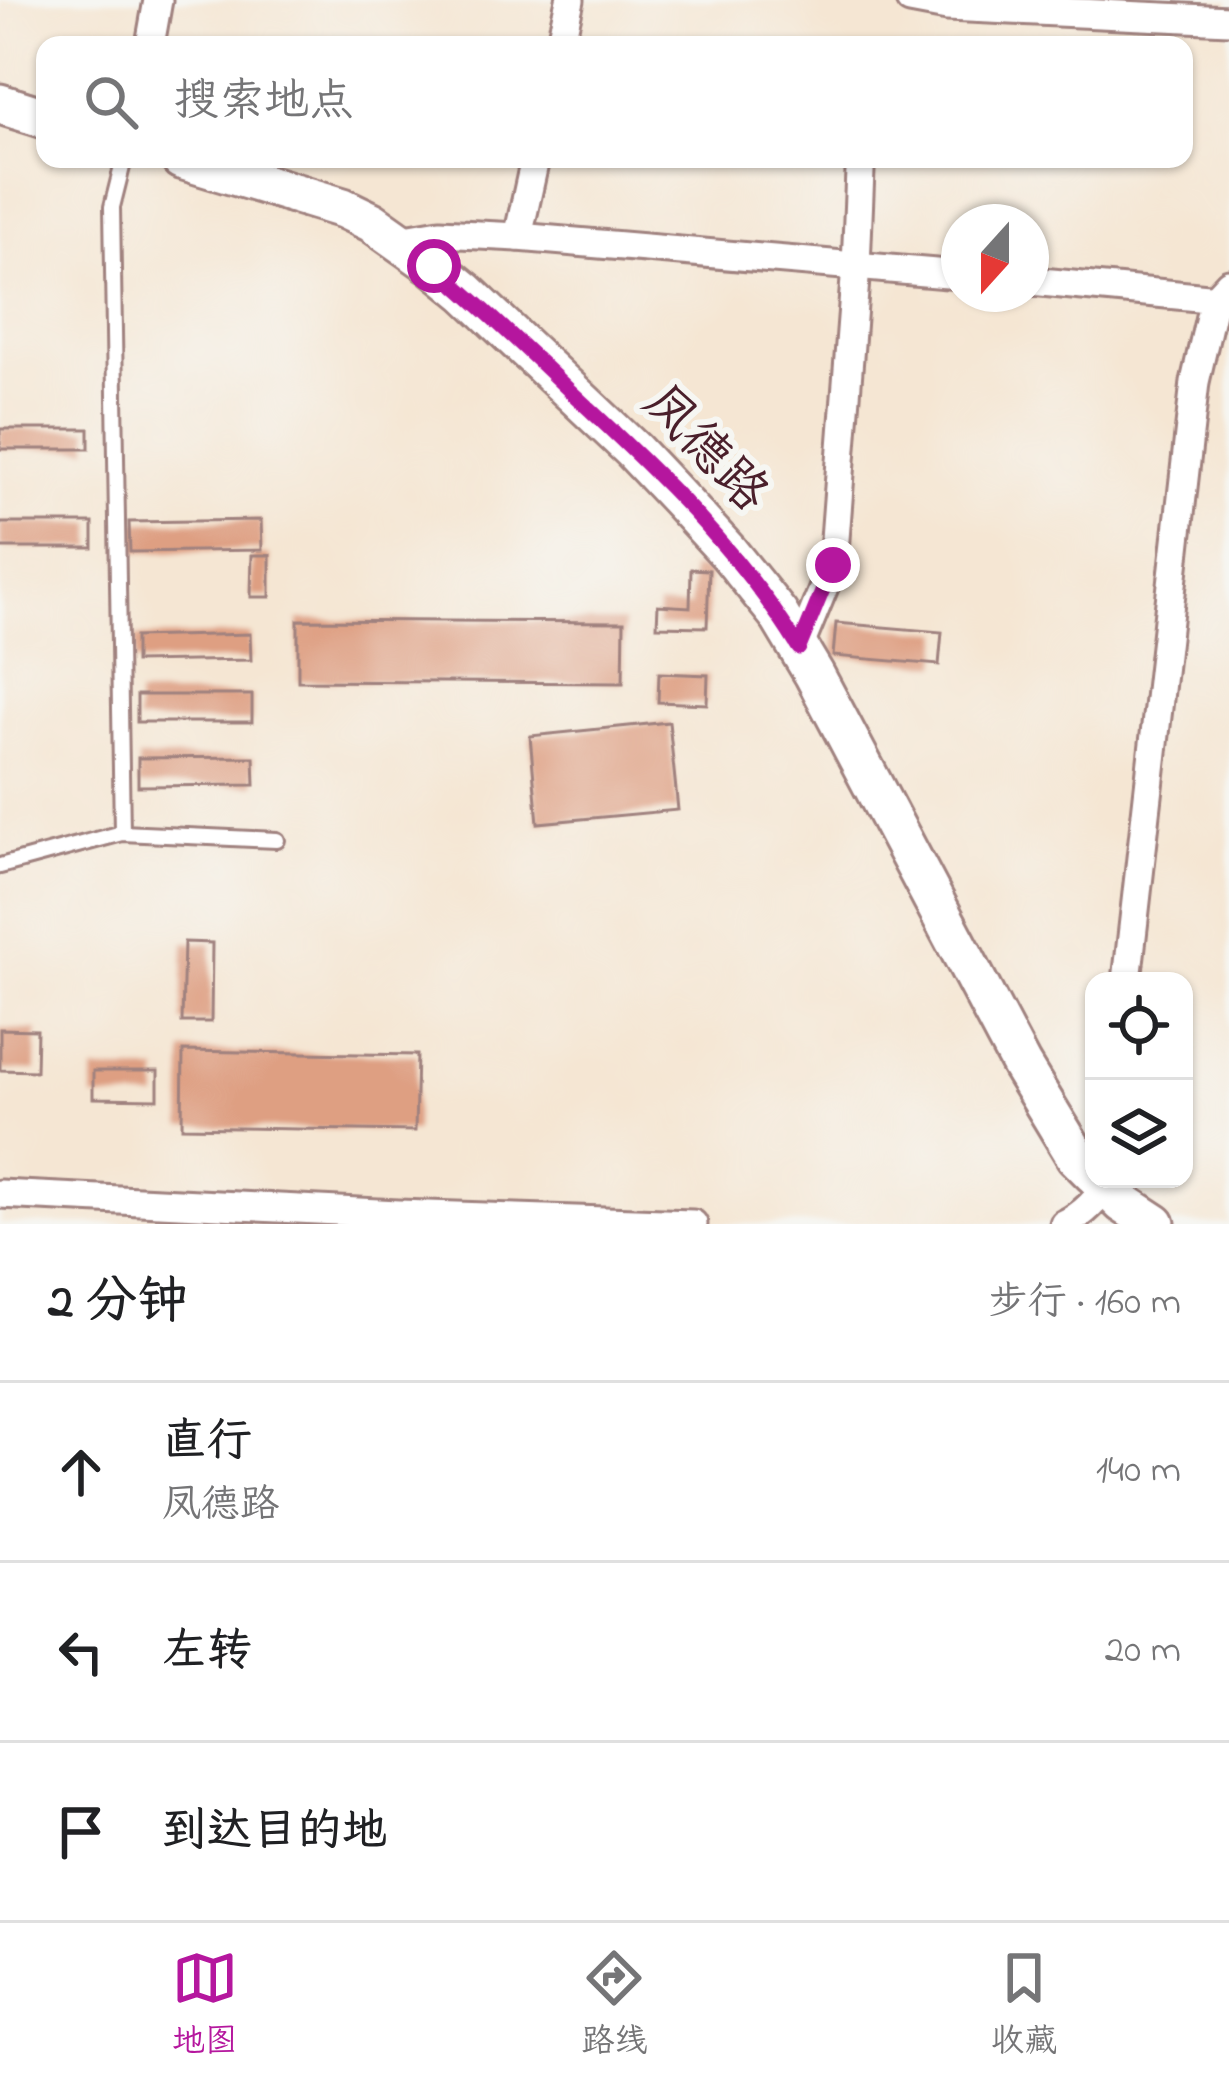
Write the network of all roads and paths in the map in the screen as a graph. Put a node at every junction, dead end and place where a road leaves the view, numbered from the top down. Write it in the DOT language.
graph roads {
  1 [pos="158,0"];
  2 [pos="570,0"];
  3 [pos="910,0"];
  4 [pos="1229,20"];
  5 [pos="152,36"];
  6 [pos="562,36"];
  7 [pos="0,104"];
  8 [pos="36,115"];
  9 [pos="122,168"];
  10 [pos="211,168"];
  11 [pos="533,168"];
  12 [pos="860,171"];
  13 [pos="518,237"];
  14 [pos="399,240"];
  15 [pos="856,266"];
  16 [pos="941,273"];
  17 [pos="1049,282"];
  18 [pos="1224,294"];
  19 [pos="799,648"];
  20 [pos="122,833"];
  21 [pos="277,840"];
  22 [pos="0,866"];
  23 [pos="1128,972"];
  24 [pos="1085,1165"];
  25 [pos="1096,1188"];
  26 [pos="1109,1188"];
  27 [pos="0,1194"];
  28 [pos="693,1224"];
  29 [pos="1064,1224"];
  30 [pos="1155,1224"];
  1 -- 5 [label="street"];
  2 -- 6 [label="street"];
  3 -- 4 [label="street"];
  7 -- 8 [label="main road"];
  9 -- 20 [label="lane"];
  10 -- 14 [label="main road, 凤德路"];
  11 -- 13 [label="street"];
  12 -- 15 [label="street"];
  13 -- 14 [label="street"];
  13 -- 15 [label="street"];
  14 -- 19 [label="main road, 凤德路"];
  15 -- 16 [label="street"];
  15 -- 19 [label="street"];
  17 -- 18 [label="street"];
  18 -- 23 [label="street"];
  19 -- 24 [label="main road, 凤德路"];
  20 -- 21 [label="lane"];
  20 -- 22 [label="lane"];
  25 -- 29 [label="street"];
  26 -- 30 [label="main road, 凤德路"];
  27 -- 28 [label="street"];
}
